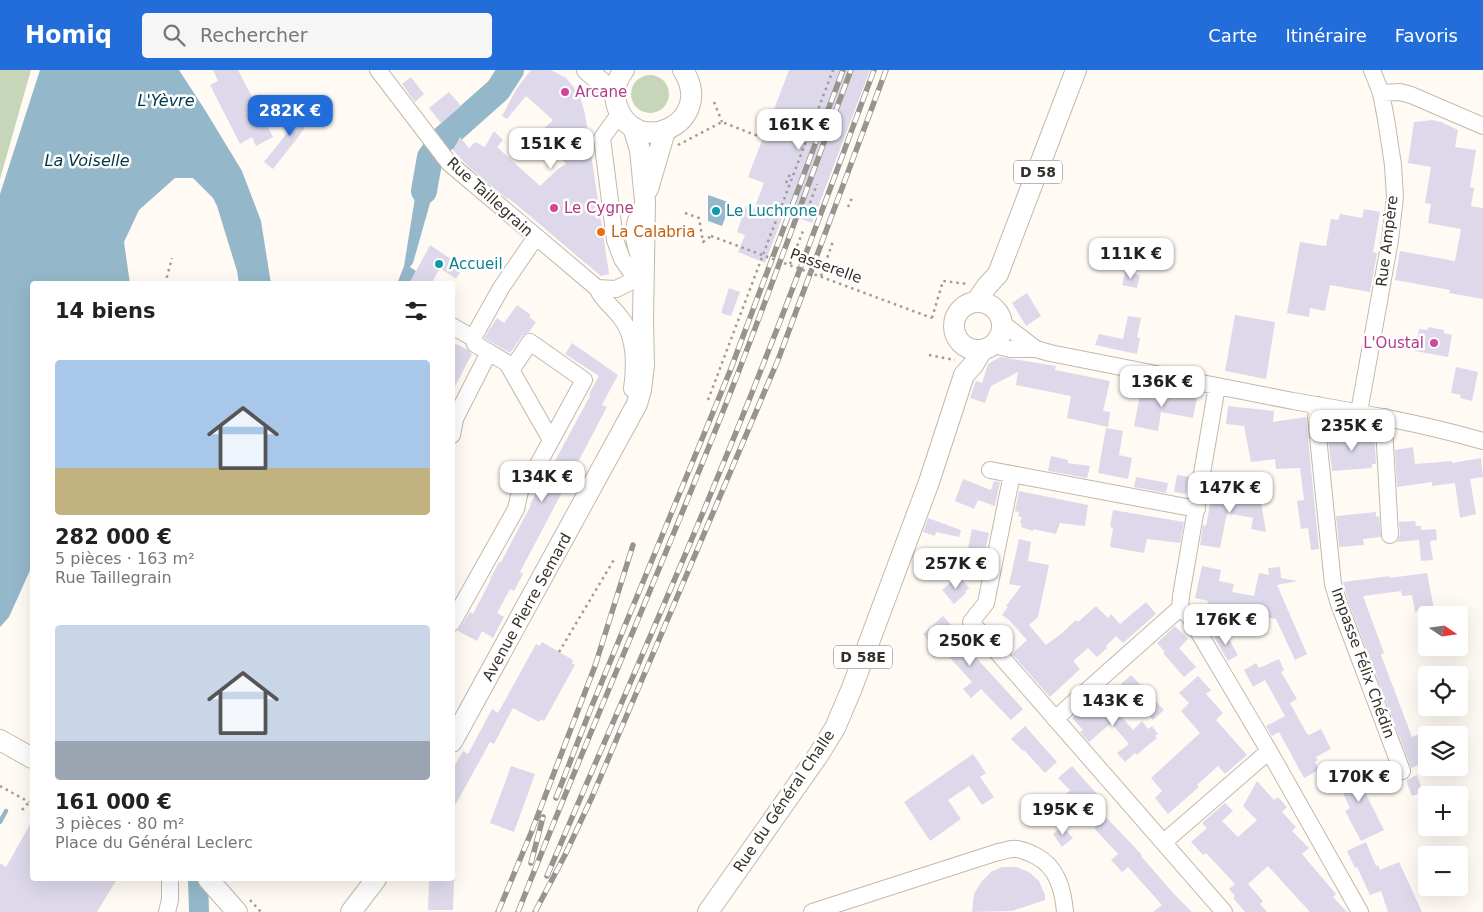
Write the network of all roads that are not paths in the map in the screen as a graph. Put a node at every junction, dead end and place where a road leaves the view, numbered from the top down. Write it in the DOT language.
graph roads {
  1 [pos="378,70"];
  2 [pos="587,70"];
  3 [pos="624,70"];
  4 [pos="683,70"];
  5 [pos="1076,70"];
  6 [pos="1372,70"];
  7 [pos="1380,93"];
  8 [pos="615,94"];
  9 [pos="626,120"];
  10 [pos="1483,126"];
  11 [pos="670,138"];
  12 [pos="645,201"];
  13 [pos="537,238"];
  14 [pos="998,274"];
  15 [pos="641,276"];
  16 [pos="597,288"];
  17 [pos="976,302"];
  18 [pos="999,317"];
  19 [pos="455,328"];
  20 [pos="473,338"];
  21 [pos="1036,349"];
  22 [pos="489,352"];
  23 [pos="973,355"];
  24 [pos="514,366"];
  25 [pos="1217,386"];
  26 [pos="1318,405"];
  27 [pos="1359,412"];
  28 [pos="1385,418"];
  29 [pos="455,419"];
  30 [pos="621,435"];
  31 [pos="551,440"];
  32 [pos="1483,441"];
  33 [pos="990,470"];
  34 [pos="1012,474"];
  35 [pos="1196,509"];
  36 [pos="1390,535"];
  37 [pos="1180,608"];
  38 [pos="455,618"];
  39 [pos="1055,719"];
  40 [pos="455,737"];
  41 [pos="0,740"];
  42 [pos="1269,751"];
  43 [pos="30,757"];
  44 [pos="1402,771"];
  45 [pos="1164,842"];
  46 [pos="170,881"];
  47 [pos="375,881"];
  48 [pos="376,881"];
  49 [pos="212,882"];
  50 [pos="167,912"];
  51 [pos="237,912"];
  52 [pos="350,912"];
  53 [pos="360,912"];
  54 [pos="708,912"];
  55 [pos="812,912"];
  56 [pos="1065,912"];
  57 [pos="1224,912"];
  58 [pos="1360,912"];
  1 -- 13 [label="street, Rue Taillegrain"];
  2 -- 8 [label="main road"];
  3 -- 8 [label="main road"];
  4 -- 11 [label="main road"];
  5 -- 14 [label="main road, D 58"];
  6 -- 7 [label="street, Rue Ampère"];
  7 -- 10 [label="street"];
  7 -- 27 [label="street, Rue Ampère"];
  8 -- 9 [label="main road, Avenue Pierre Semard"];
  9 -- 11 [label="main road"];
  9 -- 12 [label="main road, Avenue Pierre Semard"];
  9 -- 15 [label="street"];
  11 -- 12 [label="main road, Avenue Pierre Semard"];
  12 -- 15 [label="main road, Avenue Pierre Semard"];
  13 -- 16 [label="street, Rue Taillegrain"];
  13 -- 20 [label="street"];
  14 -- 17 [label="main road, D 58"];
  14 -- 18 [label="main road, D 58"];
  15 -- 16 [label="street"];
  15 -- 30 [label="main road, Avenue Pierre Semard"];
  16 -- 30 [label="street, Rue Taillegrain"];
  17 -- 18 [label="main road"];
  17 -- 23 [label="main road"];
  18 -- 21 [label="street"];
  18 -- 23 [label="main road"];
  19 -- 20 [label="street"];
  20 -- 22 [label="street"];
  21 -- 23 [label="street"];
  21 -- 25 [label="street"];
  22 -- 29 [label="street"];
  22 -- 31 [label="street"];
  23 -- 54 [label="main road, Rue du Général Challe / D 58E"];
  24 -- 31 [label="street"];
  25 -- 26 [label="street"];
  25 -- 35 [label="street"];
  26 -- 27 [label="street"];
  26 -- 44 [label="street, Impasse Félix Chédin"];
  27 -- 28 [label="street"];
  28 -- 32 [label="street"];
  28 -- 36 [label="street"];
  30 -- 40 [label="main road, Avenue Pierre Semard"];
  31 -- 38 [label="street"];
  33 -- 34 [label="street"];
  34 -- 35 [label="street"];
  34 -- 39 [label="street"];
  35 -- 37 [label="street"];
  37 -- 39 [label="street"];
  37 -- 42 [label="street"];
  39 -- 45 [label="street"];
  41 -- 43 [label="main road"];
  42 -- 45 [label="street"];
  42 -- 58 [label="street"];
  45 -- 57 [label="street"];
  46 -- 50 [label="street"];
  47 -- 52 [label="main road"];
  48 -- 53 [label="main road"];
  49 -- 51 [label="main road"];
  55 -- 56 [label="street"];
}
